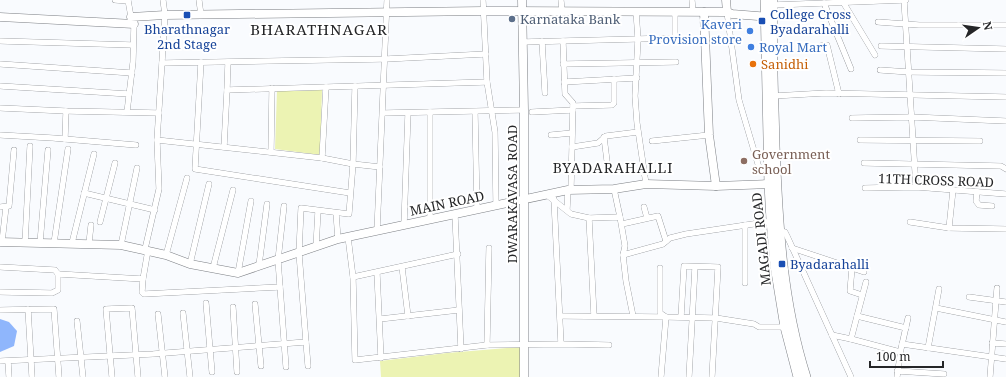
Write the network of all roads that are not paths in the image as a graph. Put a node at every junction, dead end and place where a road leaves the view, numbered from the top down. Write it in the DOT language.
graph roads {
  1 [pos="115,0"];
  2 [pos="128,0"];
  3 [pos="163,0"];
  4 [pos="199,0"];
  5 [pos="387,0"];
  6 [pos="483,0"];
  7 [pos="522,0"];
  8 [pos="561,0"];
  9 [pos="692,0"];
  10 [pos="726,0"];
  11 [pos="905,0"];
  12 [pos="770,2"];
  13 [pos="843,2"];
  14 [pos="824,3"];
  15 [pos="483,11"];
  16 [pos="522,11"];
  17 [pos="562,11"];
  18 [pos="636,11"];
  19 [pos="387,12"];
  20 [pos="676,12"];
  21 [pos="692,12"];
  22 [pos="704,12"];
  23 [pos="727,12"];
  24 [pos="165,15"];
  25 [pos="201,15"];
  26 [pos="768,16"];
  27 [pos="0,17"];
  28 [pos="133,21"];
  29 [pos="878,22"];
  30 [pos="906,24"];
  31 [pos="1006,25"];
  32 [pos="638,39"];
  33 [pos="0,41"];
  34 [pos="542,41"];
  35 [pos="563,41"];
  36 [pos="523,42"];
  37 [pos="133,45"];
  38 [pos="820,46"];
  39 [pos="881,46"];
  40 [pos="907,47"];
  41 [pos="1006,49"];
  42 [pos="486,54"];
  43 [pos="875,55"];
  44 [pos="386,59"];
  45 [pos="201,62"];
  46 [pos="228,62"];
  47 [pos="637,62"];
  48 [pos="676,62"];
  49 [pos="162,63"];
  50 [pos="0,64"];
  51 [pos="563,64"];
  52 [pos="851,69"];
  53 [pos="880,70"];
  54 [pos="909,72"];
  55 [pos="132,73"];
  56 [pos="1006,73"];
  57 [pos="637,78"];
  58 [pos="614,79"];
  59 [pos="488,82"];
  60 [pos="564,82"];
  61 [pos="384,85"];
  62 [pos="0,86"];
  63 [pos="355,86"];
  64 [pos="326,87"];
  65 [pos="272,88"];
  66 [pos="227,90"];
  67 [pos="546,93"];
  68 [pos="129,94"];
  69 [pos="839,94"];
  70 [pos="910,94"];
  71 [pos="773,96"];
  72 [pos="1006,97"];
  73 [pos="0,108"];
  74 [pos="573,108"];
  75 [pos="528,111"];
  76 [pos="66,112"];
  77 [pos="127,112"];
  78 [pos="430,112"];
  79 [pos="475,112"];
  80 [pos="491,112"];
  81 [pos="159,113"];
  82 [pos="383,113"];
  83 [pos="408,113"];
  84 [pos="911,117"];
  85 [pos="852,118"];
  86 [pos="1006,121"];
  87 [pos="638,132"];
  88 [pos="572,133"];
  89 [pos="0,135"];
  90 [pos="551,135"];
  91 [pos="709,135"];
  92 [pos="604,137"];
  93 [pos="65,139"];
  94 [pos="913,139"];
  95 [pos="157,140"];
  96 [pos="652,140"];
  97 [pos="860,140"];
  98 [pos="980,140"];
  99 [pos="136,145"];
  100 [pos="197,145"];
  101 [pos="30,146"];
  102 [pos="224,147"];
  103 [pos="572,147"];
  104 [pos="68,149"];
  105 [pos="14,150"];
  106 [pos="48,150"];
  107 [pos="271,152"];
  108 [pos="94,154"];
  109 [pos="322,158"];
  110 [pos="607,162"];
  111 [pos="864,162"];
  112 [pos="115,163"];
  113 [pos="353,164"];
  114 [pos="914,165"];
  115 [pos="380,167"];
  116 [pos="137,168"];
  117 [pos="1006,168"];
  118 [pos="760,171"];
  119 [pos="187,178"];
  120 [pos="209,184"];
  121 [pos="646,184"];
  122 [pos="769,184"];
  123 [pos="716,186"];
  124 [pos="916,187"];
  125 [pos="865,188"];
  126 [pos="570,189"];
  127 [pos="614,189"];
  128 [pos="233,190"];
  129 [pos="953,190"];
  130 [pos="84,192"];
  131 [pos="977,192"];
  132 [pos="350,193"];
  133 [pos="1006,194"];
  134 [pos="550,197"];
  135 [pos="107,198"];
  136 [pos="524,199"];
  137 [pos="251,201"];
  138 [pos="130,204"];
  139 [pos="267,204"];
  140 [pos="496,205"];
  141 [pos="284,206"];
  142 [pos="992,206"];
  143 [pos="3,207"];
  144 [pos="644,207"];
  145 [pos="155,210"];
  146 [pos="477,210"];
  147 [pos="567,210"];
  148 [pos="318,211"];
  149 [pos="336,213"];
  150 [pos="455,215"];
  151 [pos="620,217"];
  152 [pos="589,218"];
  153 [pos="646,218"];
  154 [pos="430,220"];
  155 [pos="775,221"];
  156 [pos="100,222"];
  157 [pos="910,222"];
  158 [pos="622,224"];
  159 [pos="92,225"];
  160 [pos="404,225"];
  161 [pos="745,225"];
  162 [pos="950,228"];
  163 [pos="1006,229"];
  164 [pos="376,231"];
  165 [pos="776,232"];
  166 [pos="348,237"];
  167 [pos="338,239"];
  168 [pos="666,241"];
  169 [pos="1,242"];
  170 [pos="25,242"];
  171 [pos="40,243"];
  172 [pos="54,243"];
  173 [pos="72,243"];
  174 [pos="89,243"];
  175 [pos="121,245"];
  176 [pos="316,247"];
  177 [pos="489,248"];
  178 [pos="792,248"];
  179 [pos="147,250"];
  180 [pos="299,253"];
  181 [pos="458,254"];
  182 [pos="623,254"];
  183 [pos="166,255"];
  184 [pos="278,260"];
  185 [pos="190,264"];
  186 [pos="259,265"];
  187 [pos="0,267"];
  188 [pos="402,267"];
  189 [pos="695,267"];
  190 [pos="213,268"];
  191 [pos="660,268"];
  192 [pos="852,268"];
  193 [pos="864,272"];
  194 [pos="238,273"];
  195 [pos="377,273"];
  196 [pos="58,274"];
  197 [pos="353,277"];
  198 [pos="143,279"];
  199 [pos="866,282"];
  200 [pos="745,283"];
  201 [pos="280,287"];
  202 [pos="997,288"];
  203 [pos="939,289"];
  204 [pos="0,292"];
  205 [pos="862,295"];
  206 [pos="969,297"];
  207 [pos="996,300"];
  208 [pos="1006,302"];
  209 [pos="206,303"];
  210 [pos="255,304"];
  211 [pos="233,307"];
  212 [pos="936,308"];
  213 [pos="28,309"];
  214 [pos="0,310"];
  215 [pos="459,310"];
  216 [pos="183,313"];
  217 [pos="158,314"];
  218 [pos="408,316"];
  219 [pos="560,316"];
  220 [pos="594,316"];
  221 [pos="633,316"];
  222 [pos="857,316"];
  223 [pos="666,317"];
  224 [pos="681,317"];
  225 [pos="693,317"];
  226 [pos="716,318"];
  227 [pos="908,318"];
  228 [pos="380,319"];
  229 [pos="77,321"];
  230 [pos="994,321"];
  231 [pos="1006,322"];
  232 [pos="785,327"];
  233 [pos="906,328"];
  234 [pos="832,335"];
  235 [pos="851,339"];
  236 [pos="306,342"];
  237 [pos="992,343"];
  238 [pos="284,344"];
  239 [pos="525,344"];
  240 [pos="561,344"];
  241 [pos="902,344"];
  242 [pos="1006,344"];
  243 [pos="609,345"];
  244 [pos="259,346"];
  245 [pos="488,346"];
  246 [pos="236,348"];
  247 [pos="928,348"];
  248 [pos="461,349"];
  249 [pos="211,350"];
  250 [pos="188,352"];
  251 [pos="900,352"];
  252 [pos="163,354"];
  253 [pos="136,355"];
  254 [pos="109,356"];
  255 [pos="81,358"];
  256 [pos="381,358"];
  257 [pos="991,358"];
  258 [pos="57,359"];
  259 [pos="1006,359"];
  260 [pos="31,360"];
  261 [pos="8,361"];
  262 [pos="0,362"];
  263 [pos="261,366"];
  264 [pos="308,366"];
  265 [pos="286,368"];
  266 [pos="897,370"];
  267 [pos="212,372"];
  268 [pos="238,372"];
  269 [pos="944,374"];
  270 [pos="9,377"];
  271 [pos="32,377"];
  272 [pos="59,377"];
  273 [pos="83,377"];
  274 [pos="112,377"];
  275 [pos="138,377"];
  276 [pos="165,377"];
  277 [pos="190,377"];
  278 [pos="524,377"];
  279 [pos="661,377"];
  280 [pos="689,377"];
  281 [pos="712,377"];
  282 [pos="798,377"];
  283 [pos="806,377"];
  284 [pos="851,377"];
  285 [pos="897,377"];
  286 [pos="990,377"];
  1 -- 2 [label="street"];
  2 -- 28 [label="street"];
  3 -- 24 [label="street"];
  4 -- 25 [label="street"];
  5 -- 19 [label="street"];
  6 -- 15 [label="street"];
  7 -- 16 [label="street, DWARAKAVASA ROAD"];
  8 -- 17 [label="street"];
  9 -- 21 [label="street"];
  10 -- 23 [label="street"];
  11 -- 13 [label="street"];
  11 -- 30 [label="street"];
  12 -- 14 [label="street"];
  12 -- 26 [label="main road, MAGADI ROAD"];
  13 -- 14 [label="street"];
  13 -- 43 [label="street"];
  14 -- 52 [label="street"];
  15 -- 16 [label="street"];
  15 -- 19 [label="street"];
  15 -- 42 [label="street"];
  16 -- 17 [label="street"];
  16 -- 36 [label="street, DWARAKAVASA ROAD"];
  17 -- 18 [label="street"];
  18 -- 20 [label="street"];
  18 -- 32 [label="street"];
  19 -- 25 [label="street"];
  19 -- 44 [label="street"];
  20 -- 21 [label="street"];
  20 -- 32 [label="street"];
  21 -- 22 [label="street"];
  22 -- 23 [label="street"];
  22 -- 91 [label="street"];
  23 -- 26 [label="street"];
  23 -- 118 [label="street"];
  24 -- 25 [label="street"];
  24 -- 28 [label="street"];
  24 -- 49 [label="street"];
  26 -- 71 [label="main road, MAGADI ROAD"];
  26 -- 122 [label="main road, MAGADI ROAD"];
  27 -- 28 [label="street"];
  28 -- 37 [label="street"];
  29 -- 30 [label="street"];
  30 -- 31 [label="street"];
  30 -- 40 [label="street"];
  32 -- 35 [label="street"];
  32 -- 47 [label="street"];
  33 -- 37 [label="street"];
  34 -- 35 [label="street"];
  34 -- 36 [label="street"];
  34 -- 67 [label="street"];
  35 -- 51 [label="street"];
  36 -- 75 [label="street, DWARAKAVASA ROAD"];
  37 -- 55 [label="street"];
  38 -- 69 [label="street"];
  39 -- 40 [label="street"];
  40 -- 41 [label="street"];
  40 -- 54 [label="street"];
  42 -- 44 [label="street"];
  42 -- 59 [label="street"];
  44 -- 46 [label="street"];
  44 -- 61 [label="street"];
  45 -- 46 [label="street"];
  45 -- 49 [label="street"];
  45 -- 100 [label="street"];
  46 -- 66 [label="street"];
  47 -- 48 [label="street"];
  47 -- 51 [label="street"];
  47 -- 57 [label="street"];
  49 -- 81 [label="street"];
  50 -- 55 [label="street"];
  51 -- 60 [label="street"];
  53 -- 54 [label="street"];
  54 -- 56 [label="street"];
  54 -- 70 [label="street"];
  55 -- 68 [label="street"];
  57 -- 58 [label="street"];
  57 -- 87 [label="street"];
  58 -- 60 [label="street"];
  58 -- 74 [label="street"];
  59 -- 61 [label="street"];
  59 -- 80 [label="street"];
  60 -- 74 [label="street"];
  61 -- 63 [label="street"];
  61 -- 82 [label="street"];
  62 -- 68 [label="street"];
  63 -- 64 [label="street"];
  63 -- 113 [label="street"];
  64 -- 65 [label="street"];
  64 -- 109 [label="street"];
  65 -- 66 [label="street"];
  65 -- 107 [label="street"];
  66 -- 102 [label="street"];
  68 -- 77 [label="street"];
  69 -- 70 [label="street"];
  69 -- 71 [label="street"];
  70 -- 72 [label="street"];
  70 -- 84 [label="street"];
  71 -- 155 [label="main road, MAGADI ROAD"];
  73 -- 76 [label="street"];
  74 -- 75 [label="street"];
  74 -- 88 [label="street"];
  75 -- 80 [label="street"];
  75 -- 136 [label="street, DWARAKAVASA ROAD"];
  76 -- 77 [label="street"];
  76 -- 93 [label="street"];
  77 -- 81 [label="street"];
  78 -- 79 [label="street"];
  78 -- 83 [label="street"];
  78 -- 154 [label="street"];
  79 -- 80 [label="street"];
  79 -- 146 [label="street"];
  80 -- 140 [label="street"];
  81 -- 95 [label="street"];
  82 -- 83 [label="street"];
  82 -- 115 [label="street"];
  83 -- 160 [label="street"];
  84 -- 85 [label="street"];
  84 -- 86 [label="street"];
  84 -- 94 [label="street"];
  87 -- 92 [label="street"];
  87 -- 121 [label="street"];
  88 -- 90 [label="street"];
  88 -- 103 [label="street"];
  89 -- 93 [label="street"];
  91 -- 96 [label="street"];
  91 -- 123 [label="street"];
  92 -- 103 [label="street"];
  92 -- 110 [label="street"];
  93 -- 99 [label="street"];
  94 -- 97 [label="street"];
  94 -- 98 [label="street"];
  94 -- 114 [label="street"];
  95 -- 100 [label="street"];
  95 -- 145 [label="street"];
  100 -- 102 [label="street"];
  100 -- 132 [label="street"];
  101 -- 170 [label="street"];
  102 -- 107 [label="street"];
  103 -- 126 [label="street"];
  104 -- 172 [label="street"];
  105 -- 143 [label="street"];
  106 -- 171 [label="street"];
  107 -- 109 [label="street"];
  108 -- 130 [label="street"];
  109 -- 113 [label="street"];
  111 -- 114 [label="street"];
  112 -- 135 [label="street"];
  113 -- 115 [label="street"];
  113 -- 132 [label="street"];
  114 -- 117 [label="street"];
  114 -- 124 [label="street"];
  115 -- 164 [label="street"];
  116 -- 138 [label="street"];
  119 -- 183 [label="street"];
  120 -- 185 [label="street"];
  121 -- 123 [label="street, MAIN ROAD"];
  121 -- 127 [label="street, MAIN ROAD"];
  122 -- 123 [label="street, MAIN ROAD"];
  122 -- 155 [label="main road, MAGADI ROAD"];
  124 -- 125 [label="street, 11TH CROSS ROAD"];
  124 -- 129 [label="street, 11TH CROSS ROAD"];
  126 -- 127 [label="street, MAIN ROAD"];
  126 -- 134 [label="street, MAIN ROAD"];
  126 -- 147 [label="street"];
  127 -- 151 [label="street"];
  128 -- 190 [label="street"];
  129 -- 131 [label="street, 11TH CROSS ROAD"];
  129 -- 162 [label="street"];
  130 -- 135 [label="street"];
  130 -- 173 [label="street"];
  131 -- 133 [label="street, 11TH CROSS ROAD"];
  131 -- 142 [label="street"];
  132 -- 149 [label="street"];
  134 -- 136 [label="street, MAIN ROAD"];
  134 -- 147 [label="street"];
  134 -- 219 [label="street"];
  135 -- 138 [label="street"];
  135 -- 156 [label="street"];
  136 -- 140 [label="street, MAIN ROAD"];
  136 -- 239 [label="street, DWARAKAVASA ROAD"];
  137 -- 194 [label="street"];
  138 -- 145 [label="street"];
  138 -- 175 [label="street"];
  139 -- 186 [label="street"];
  140 -- 146 [label="street, MAIN ROAD"];
  141 -- 184 [label="street"];
  143 -- 169 [label="street"];
  144 -- 153 [label="street"];
  145 -- 179 [label="street"];
  146 -- 150 [label="street, MAIN ROAD"];
  147 -- 152 [label="street"];
  148 -- 149 [label="street"];
  148 -- 176 [label="street"];
  148 -- 180 [label="street"];
  149 -- 167 [label="street"];
  150 -- 154 [label="street, MAIN ROAD"];
  150 -- 181 [label="street"];
  151 -- 152 [label="street"];
  151 -- 158 [label="street"];
  152 -- 220 [label="street"];
  153 -- 158 [label="street"];
  153 -- 168 [label="street"];
  154 -- 160 [label="street, MAIN ROAD"];
  155 -- 161 [label="street"];
  155 -- 165 [label="main road, MAGADI ROAD"];
  157 -- 162 [label="street"];
  158 -- 182 [label="street"];
  159 -- 174 [label="street"];
  160 -- 164 [label="street, MAIN ROAD"];
  161 -- 168 [label="street"];
  161 -- 200 [label="street"];
  162 -- 163 [label="street"];
  164 -- 166 [label="street, MAIN ROAD"];
  165 -- 178 [label="street"];
  165 -- 232 [label="main road, MAGADI ROAD"];
  165 -- 283 [label="main road, MAGADI ROAD"];
  166 -- 167 [label="street, MAIN ROAD"];
  166 -- 197 [label="street"];
  167 -- 176 [label="street, MAIN ROAD"];
  168 -- 182 [label="street"];
  169 -- 170 [label="street"];
  170 -- 171 [label="street"];
  171 -- 172 [label="street"];
  172 -- 173 [label="street"];
  173 -- 174 [label="street"];
  174 -- 175 [label="street"];
  175 -- 179 [label="street"];
  176 -- 180 [label="street, MAIN ROAD"];
  177 -- 245 [label="street"];
  178 -- 192 [label="street"];
  178 -- 234 [label="street"];
  179 -- 183 [label="street"];
  179 -- 198 [label="street"];
  180 -- 184 [label="street, MAIN ROAD"];
  180 -- 236 [label="street"];
  181 -- 188 [label="street"];
  181 -- 215 [label="street"];
  182 -- 221 [label="street"];
  183 -- 185 [label="street"];
  184 -- 186 [label="street, MAIN ROAD"];
  184 -- 201 [label="street"];
  185 -- 190 [label="street"];
  186 -- 194 [label="street, MAIN ROAD"];
  187 -- 196 [label="street"];
  188 -- 195 [label="street"];
  188 -- 218 [label="street"];
  189 -- 224 [label="street"];
  189 -- 225 [label="street"];
  189 -- 226 [label="street"];
  190 -- 194 [label="street"];
  191 -- 223 [label="street"];
  192 -- 193 [label="street"];
  192 -- 205 [label="street"];
  195 -- 197 [label="street"];
  195 -- 228 [label="street"];
  196 -- 198 [label="street"];
  196 -- 204 [label="street"];
  197 -- 256 [label="street"];
  198 -- 201 [label="street"];
  199 -- 205 [label="street"];
  201 -- 238 [label="street"];
  202 -- 207 [label="street"];
  203 -- 212 [label="street"];
  205 -- 222 [label="street"];
  206 -- 207 [label="street"];
  207 -- 208 [label="street"];
  207 -- 230 [label="street"];
  209 -- 249 [label="street"];
  210 -- 244 [label="street"];
  211 -- 246 [label="street"];
  212 -- 230 [label="street"];
  212 -- 247 [label="street"];
  213 -- 214 [label="street"];
  213 -- 258 [label="street"];
  213 -- 260 [label="street"];
  215 -- 218 [label="street"];
  215 -- 248 [label="street"];
  216 -- 250 [label="street"];
  217 -- 252 [label="street"];
  218 -- 228 [label="street"];
  219 -- 220 [label="street"];
  219 -- 240 [label="street"];
  220 -- 221 [label="street"];
  221 -- 223 [label="street"];
  222 -- 233 [label="street"];
  222 -- 235 [label="street"];
  223 -- 224 [label="street"];
  223 -- 279 [label="street"];
  224 -- 225 [label="street"];
  225 -- 226 [label="street"];
  225 -- 280 [label="street"];
  226 -- 232 [label="street"];
  226 -- 281 [label="street"];
  227 -- 233 [label="street"];
  228 -- 256 [label="street"];
  229 -- 255 [label="street"];
  230 -- 231 [label="street"];
  230 -- 237 [label="street"];
  232 -- 282 [label="main road, MAGADI ROAD"];
  233 -- 241 [label="street"];
  234 -- 235 [label="street"];
  234 -- 284 [label="street"];
  235 -- 251 [label="street"];
  236 -- 238 [label="street"];
  236 -- 264 [label="street"];
  237 -- 242 [label="street"];
  237 -- 257 [label="street"];
  238 -- 244 [label="street"];
  238 -- 265 [label="street"];
  239 -- 240 [label="street"];
  239 -- 245 [label="street"];
  239 -- 278 [label="street, DWARAKAVASA ROAD"];
  240 -- 243 [label="street"];
  241 -- 247 [label="street"];
  241 -- 251 [label="street"];
  244 -- 246 [label="street"];
  244 -- 263 [label="street"];
  245 -- 248 [label="street"];
  246 -- 249 [label="street"];
  246 -- 268 [label="street"];
  247 -- 257 [label="street"];
  248 -- 256 [label="street"];
  249 -- 250 [label="street"];
  249 -- 267 [label="street"];
  250 -- 252 [label="street"];
  250 -- 277 [label="street"];
  251 -- 266 [label="street"];
  252 -- 253 [label="street"];
  252 -- 276 [label="street"];
  253 -- 254 [label="street"];
  253 -- 254 [label="street"];
  253 -- 275 [label="street"];
  254 -- 255 [label="street"];
  254 -- 274 [label="street"];
  255 -- 258 [label="street"];
  255 -- 273 [label="street"];
  257 -- 259 [label="street"];
  257 -- 286 [label="street"];
  258 -- 260 [label="street"];
  258 -- 272 [label="street"];
  260 -- 261 [label="street"];
  260 -- 271 [label="street"];
  261 -- 262 [label="street"];
  261 -- 270 [label="street"];
  266 -- 269 [label="street"];
  266 -- 285 [label="street"];
}
